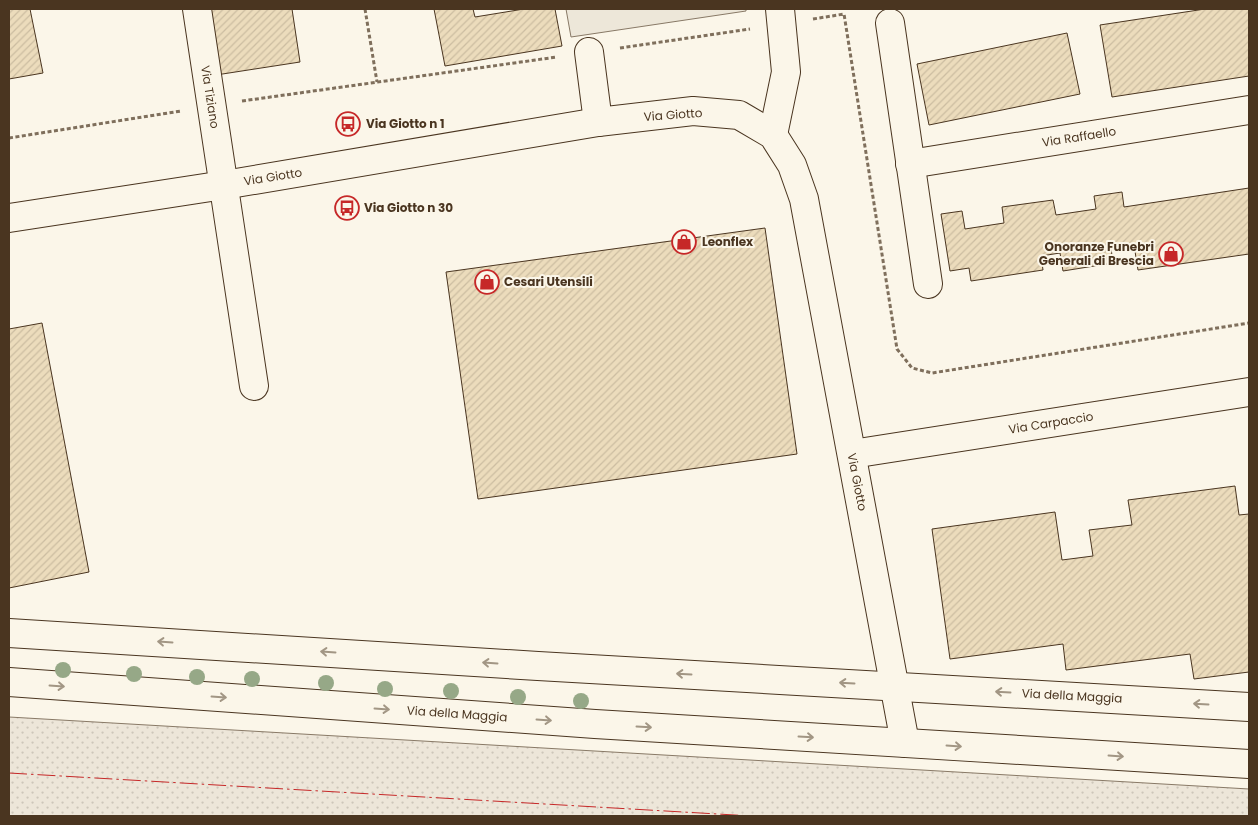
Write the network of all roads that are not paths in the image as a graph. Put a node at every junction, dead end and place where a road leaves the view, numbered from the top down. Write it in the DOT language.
graph roads {
  1 [pos="196,9"];
  2 [pos="780,9"];
  3 [pos="890,23"];
  4 [pos="589,52"];
  5 [pos="1249,110"];
  6 [pos="598,122"];
  7 [pos="773,135"];
  8 [pos="910,164"];
  9 [pos="224,185"];
  10 [pos="9,218"];
  11 [pos="928,284"];
  12 [pos="254,386"];
  13 [pos="1249,392"];
  14 [pos="852,454"];
  15 [pos="9,632"];
  16 [pos="9,682"];
  17 [pos="895,686"];
  18 [pos="1249,707"];
  19 [pos="905,743"];
  20 [pos="1249,764"];
  1 -- 9 [label="street, Via Tiziano"];
  2 -- 7 [label="street"];
  3 -- 8 [label="street"];
  4 -- 6 [label="street"];
  5 -- 8 [label="street, Via Raffaello"];
  6 -- 7 [label="street, Via Giotto"];
  6 -- 9 [label="street, Via Giotto"];
  7 -- 14 [label="street, Via Giotto"];
  8 -- 11 [label="street"];
  9 -- 10 [label="street, Via Giotto"];
  9 -- 12 [label="street, Via Tiziano"];
  13 -- 14 [label="street, Via Carpaccio"];
  14 -- 17 [label="street, Via Giotto"];
  17 -- 15 [label="street, Via della Maggia, one-way"];
  16 -- 19 [label="street, Via della Maggia, one-way"];
  18 -- 17 [label="street, Via della Maggia, one-way"];
  17 -- 19 [label="street"];
  19 -- 20 [label="street, Via della Maggia, one-way"];
}
